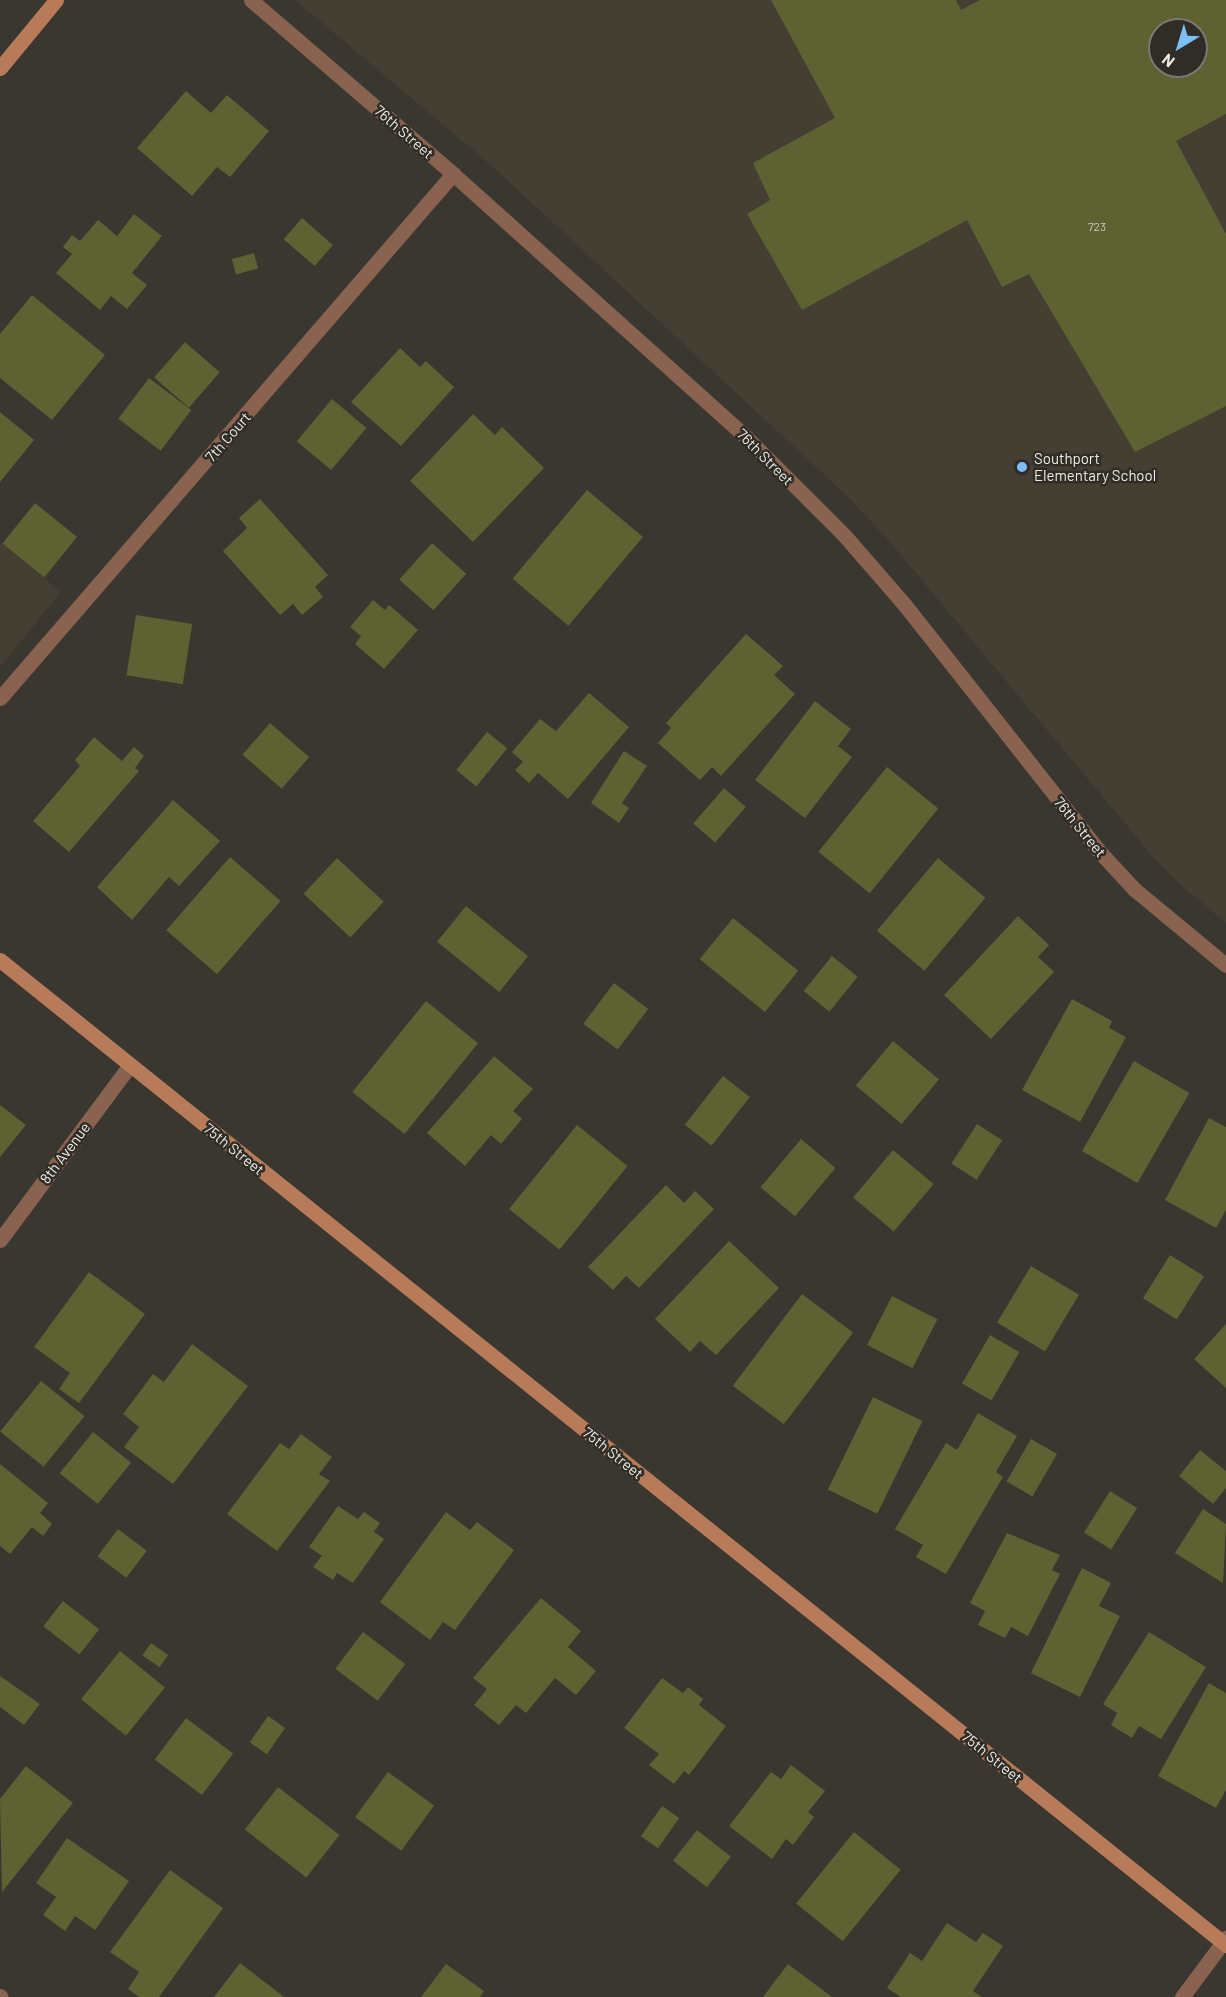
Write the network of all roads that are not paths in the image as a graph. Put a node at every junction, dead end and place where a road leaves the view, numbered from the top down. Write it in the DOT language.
graph roads {
  1 [pos="56,0"];
  2 [pos="251,0"];
  3 [pos="0,68"];
  4 [pos="453,174"];
  5 [pos="0,698"];
  6 [pos="0,960"];
  7 [pos="1226,965"];
  8 [pos="130,1065"];
  9 [pos="0,1240"];
  10 [pos="1225,1942"];
  11 [pos="1182,1997"];
  1 -- 3 [label="street"];
  2 -- 4 [label="street, 76th Street"];
  4 -- 5 [label="street, 7th Court"];
  4 -- 7 [label="street, 76th Street"];
  6 -- 8 [label="street, 75th Street"];
  8 -- 9 [label="street, 8th Avenue"];
  8 -- 10 [label="street, 75th Street"];
  10 -- 11 [label="street"];
}
